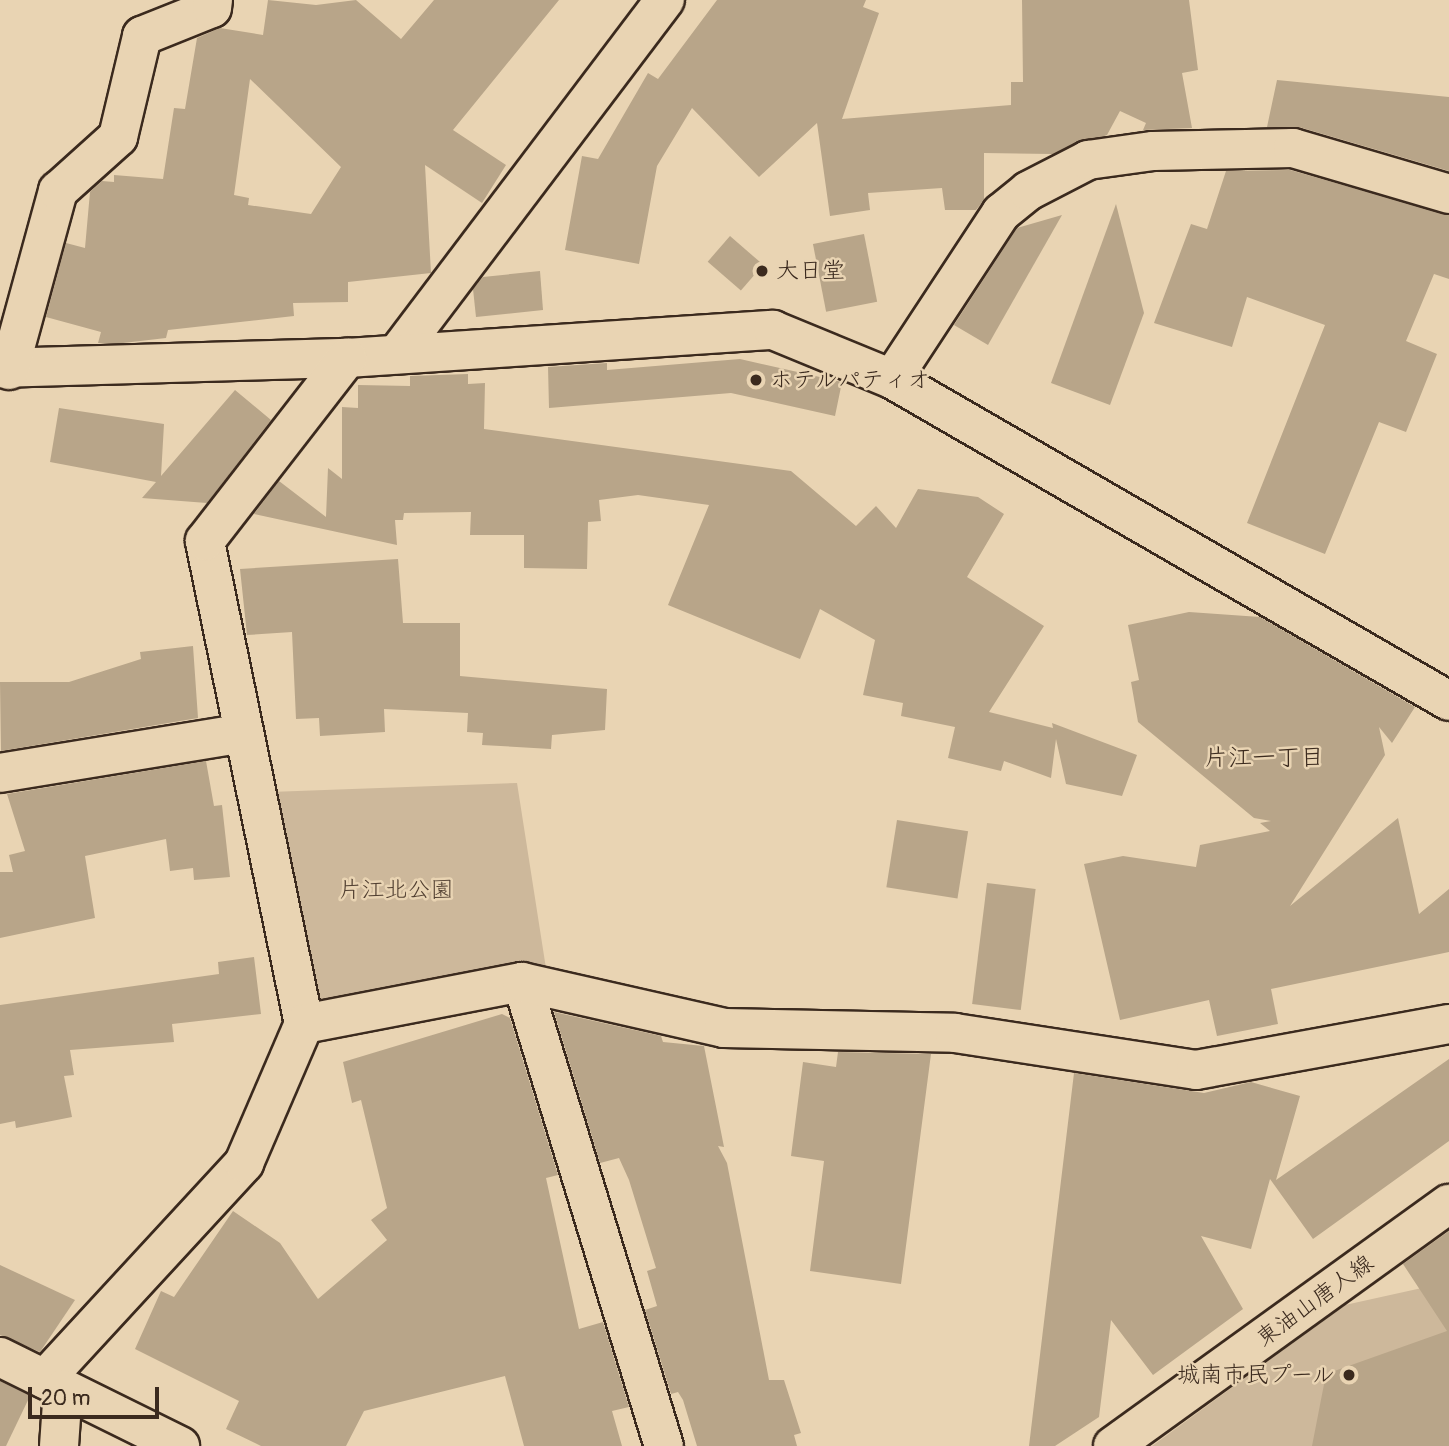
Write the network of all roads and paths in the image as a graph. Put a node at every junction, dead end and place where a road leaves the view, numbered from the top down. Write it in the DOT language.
graph roads {
  1 [pos="213,0"];
  2 [pos="665,0"];
  3 [pos="1449,194"];
  4 [pos="397,354"];
  5 [pos="347,358"];
  6 [pos="4,369"];
  7 [pos="892,379"];
  8 [pos="1449,701"];
  9 [pos="243,733"];
  10 [pos="0,773"];
  11 [pos="522,982"];
  12 [pos="304,1024"];
  13 [pos="1449,1024"];
  14 [pos="1449,1204"];
  15 [pos="0,1357"];
  16 [pos="54,1384"];
  17 [pos="59,1446"];
  18 [pos="180,1446"];
  19 [pos="664,1446"];
  20 [pos="1113,1446"];
  1 -- 6 [label="street"];
  2 -- 4 [label="street"];
  3 -- 7 [label="street"];
  4 -- 5 [label="street"];
  4 -- 7 [label="street"];
  5 -- 6 [label="street"];
  5 -- 9 [label="street"];
  7 -- 8 [label="street"];
  9 -- 10 [label="street"];
  9 -- 12 [label="street"];
  11 -- 12 [label="street"];
  11 -- 13 [label="street"];
  11 -- 19 [label="street"];
  12 -- 16 [label="street"];
  14 -- 20 [label="street, 東油山唐人線"];
  15 -- 16 [label="street"];
  16 -- 17 [label="street"];
  16 -- 18 [label="street"];
}
